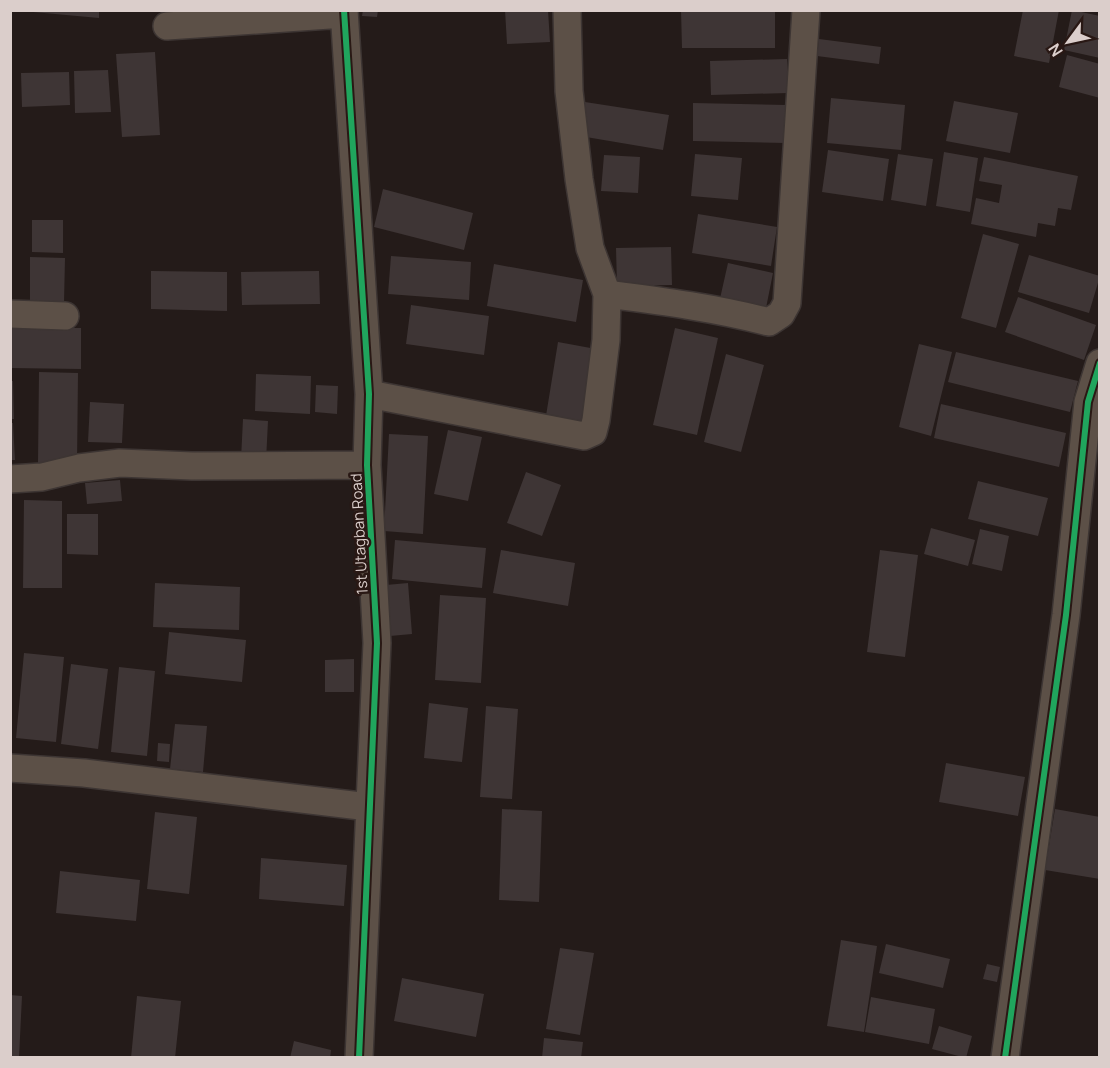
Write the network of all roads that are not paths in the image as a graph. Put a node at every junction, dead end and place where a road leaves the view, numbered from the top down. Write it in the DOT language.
graph roads {
  1 [pos="567,10"];
  2 [pos="806,10"];
  3 [pos="344,12"];
  4 [pos="167,26"];
  5 [pos="607,294"];
  6 [pos="10,314"];
  7 [pos="65,316"];
  8 [pos="1100,363"];
  9 [pos="369,394"];
  10 [pos="367,465"];
  11 [pos="10,479"];
  12 [pos="10,768"];
  13 [pos="369,807"];
  14 [pos="358,1058"];
  15 [pos="1005,1058"];
  1 -- 5 [label="street"];
  2 -- 5 [label="street"];
  3 -- 4 [label="street"];
  3 -- 9 [label="street, 1st Utagban Road"];
  5 -- 9 [label="street"];
  6 -- 7 [label="street"];
  8 -- 15 [label="street"];
  9 -- 10 [label="street, 1st Utagban Road"];
  10 -- 11 [label="street"];
  10 -- 13 [label="street, 1st Utagban Road"];
  12 -- 13 [label="street"];
  13 -- 14 [label="street, 1st Utagban Road"];
}
